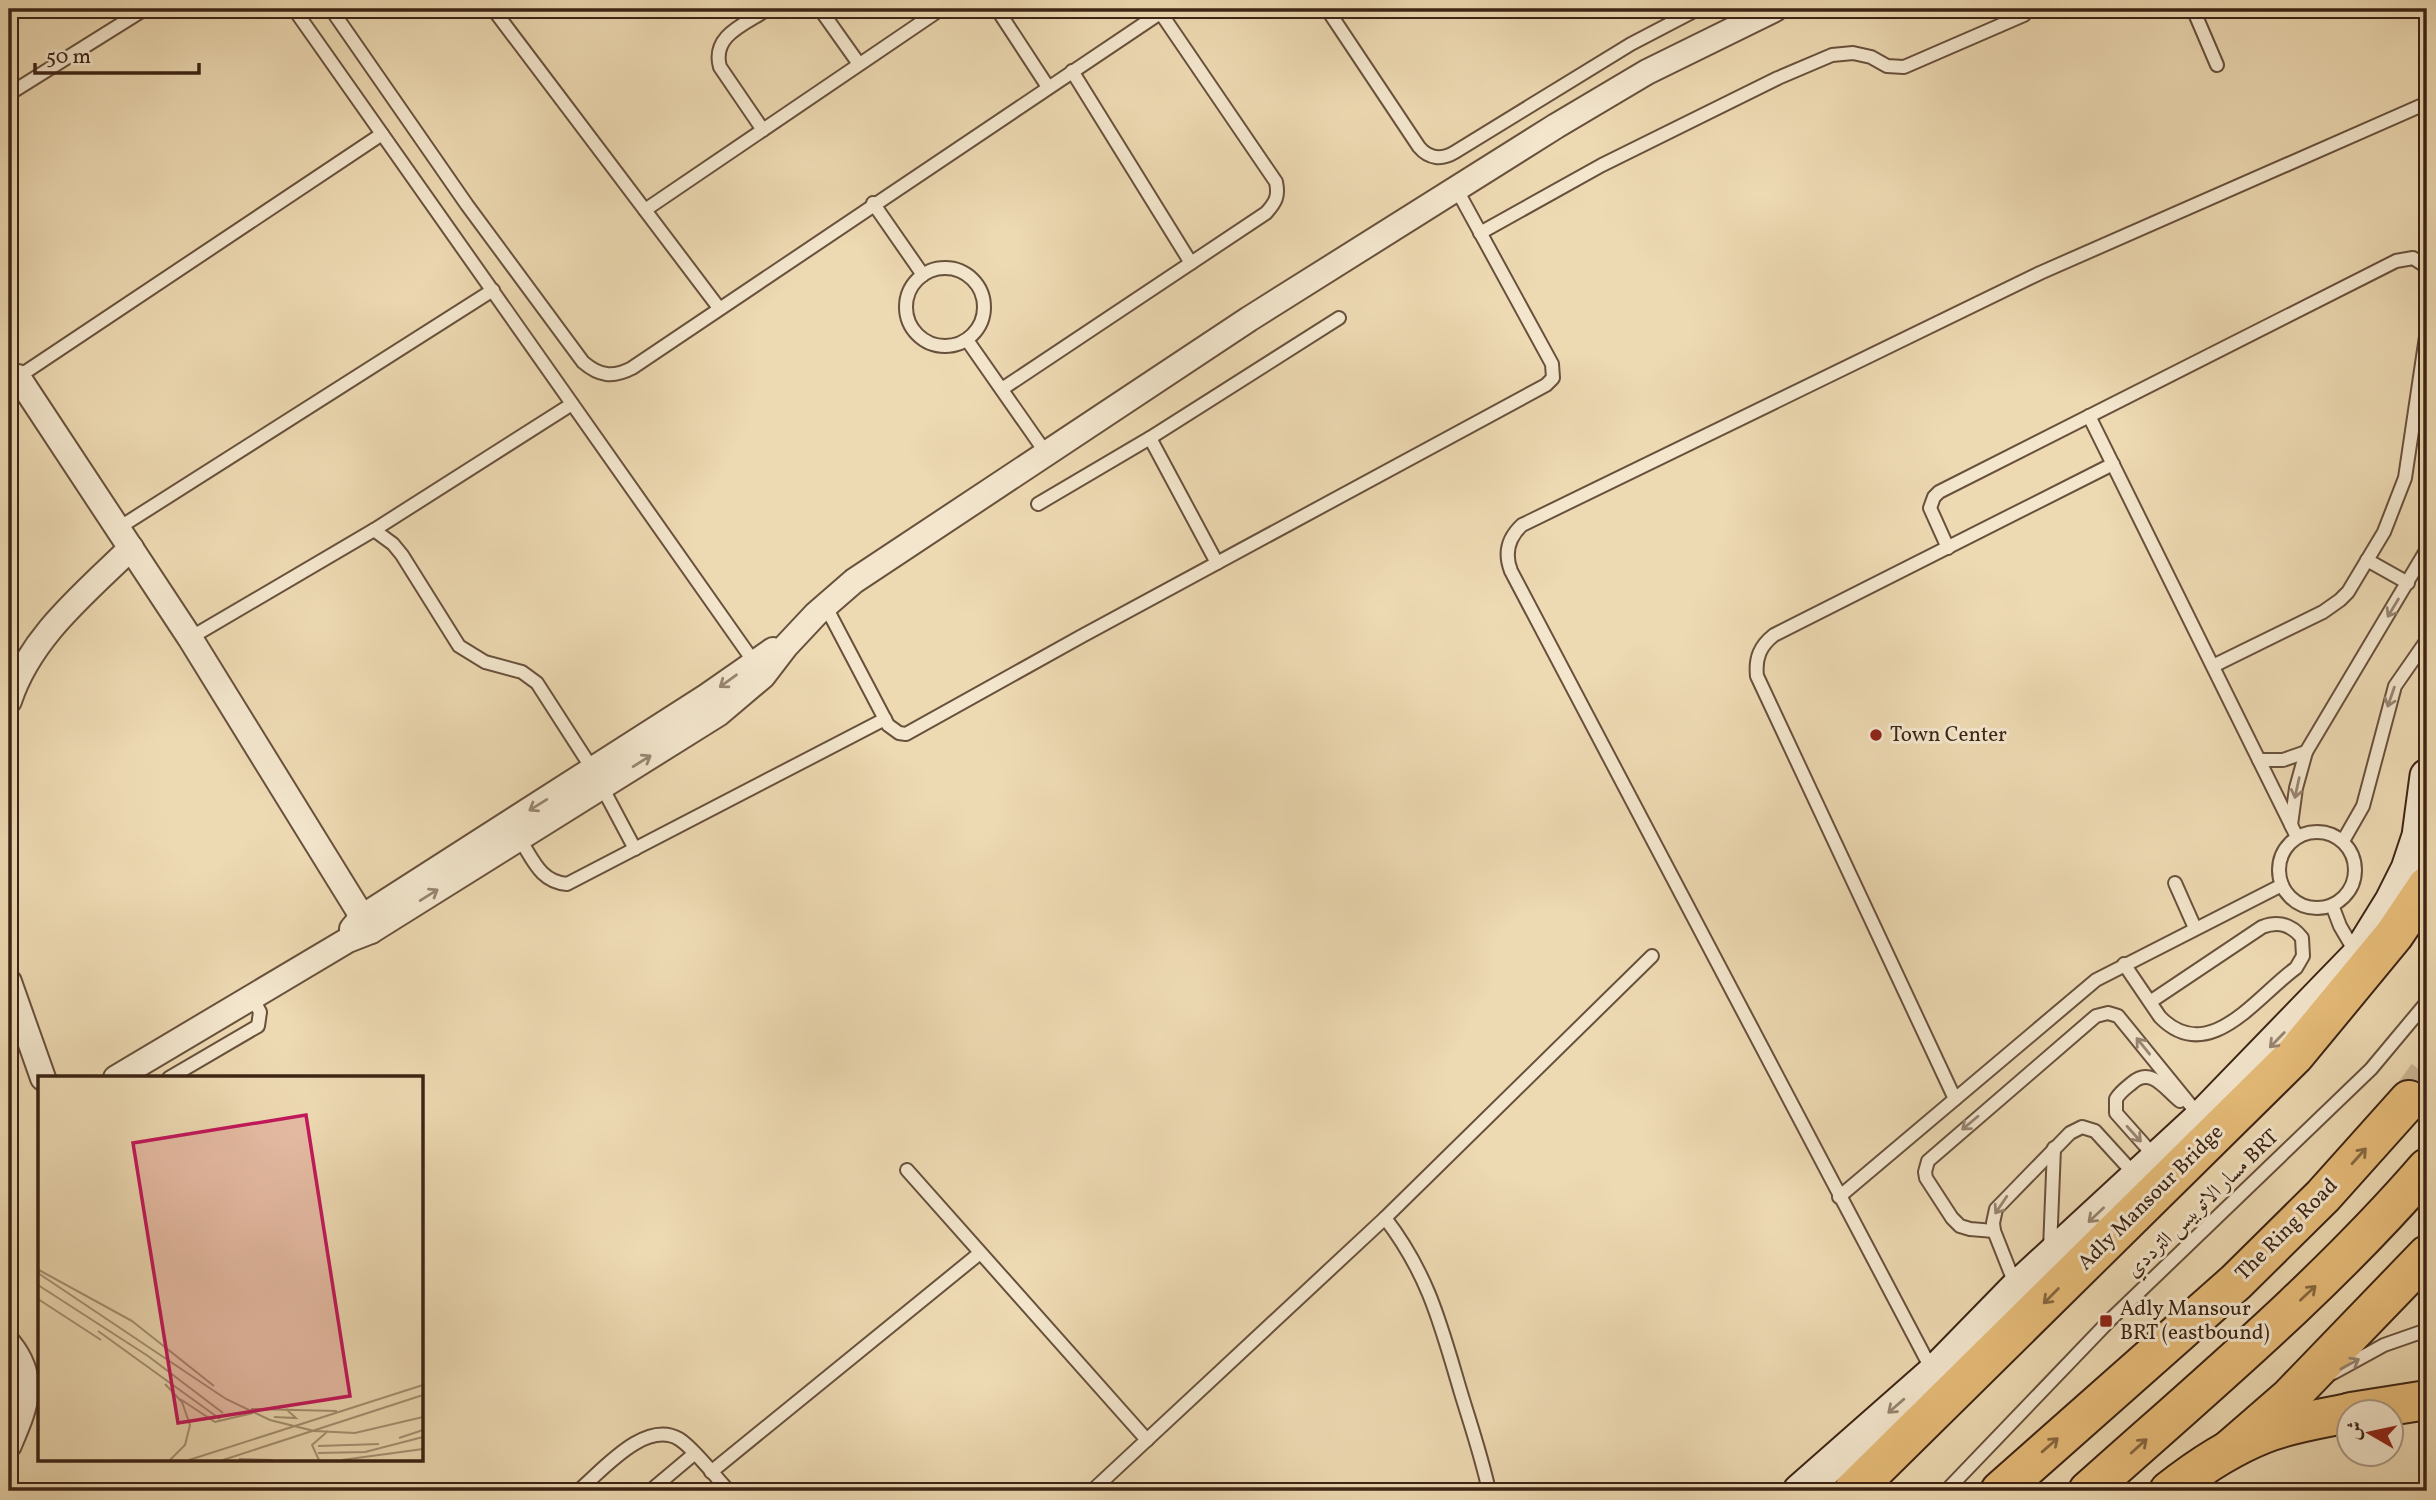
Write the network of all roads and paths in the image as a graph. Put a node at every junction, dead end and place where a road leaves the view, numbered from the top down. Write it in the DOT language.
graph roads {
  1 [pos="145,9"];
  2 [pos="294,9"];
  3 [pos="331,9"];
  4 [pos="493,9"];
  5 [pos="768,9"];
  6 [pos="820,9"];
  7 [pos="941,9"];
  8 [pos="997,9"];
  9 [pos="1326,9"];
  10 [pos="1699,9"];
  11 [pos="1775,9"];
  12 [pos="2029,9"];
  13 [pos="2193,9"];
  14 [pos="1162,10"];
  15 [pos="859,64"];
  16 [pos="2217,65"];
  17 [pos="1072,71"];
  18 [pos="1048,87"];
  19 [pos="9,94"];
  20 [pos="2427,103"];
  21 [pos="763,130"];
  22 [pos="382,134"];
  23 [pos="1457,190"];
  24 [pos="873,204"];
  25 [pos="645,210"];
  26 [pos="1480,233"];
  27 [pos="1191,262"];
  28 [pos="2427,267"];
  29 [pos="923,275"];
  30 [pos="493,290"];
  31 [pos="719,308"];
  32 [pos="1339,318"];
  33 [pos="2427,330"];
  34 [pos="967,340"];
  35 [pos="13,380"];
  36 [pos="1002,389"];
  37 [pos="572,404"];
  38 [pos="2088,416"];
  39 [pos="1150,438"];
  40 [pos="1046,453"];
  41 [pos="2113,464"];
  42 [pos="1038,504"];
  43 [pos="374,530"];
  44 [pos="124,538"];
  45 [pos="1948,548"];
  46 [pos="2427,549"];
  47 [pos="2367,560"];
  48 [pos="1217,563"];
  49 [pos="2408,583"];
  50 [pos="825,605"];
  51 [pos="190,638"];
  52 [pos="2427,639"];
  53 [pos="786,646"];
  54 [pos="754,662"];
  55 [pos="2213,666"];
  56 [pos="11,684"];
  57 [pos="885,719"];
  58 [pos="2306,751"];
  59 [pos="2259,760"];
  60 [pos="2427,776"];
  61 [pos="597,778"];
  62 [pos="2294,831"];
  63 [pos="519,838"];
  64 [pos="2343,841"];
  65 [pos="635,849"];
  66 [pos="2175,883"];
  67 [pos="2282,885"];
  68 [pos="2427,886"];
  69 [pos="2332,905"];
  70 [pos="2195,928"];
  71 [pos="360,929"];
  72 [pos="1652,956"];
  73 [pos="2358,957"];
  74 [pos="2124,964"];
  75 [pos="9,982"];
  76 [pos="252,997"];
  77 [pos="2150,1002"];
  78 [pos="2427,1002"];
  79 [pos="42,1076"];
  80 [pos="119,1076"];
  81 [pos="172,1076"];
  82 [pos="1955,1099"];
  83 [pos="2409,1100"];
  84 [pos="2198,1114"];
  85 [pos="2054,1148"];
  86 [pos="2427,1168"];
  87 [pos="2147,1169"];
  88 [pos="907,1170"];
  89 [pos="1839,1197"];
  90 [pos="1385,1218"];
  91 [pos="1994,1231"];
  92 [pos="980,1253"];
  93 [pos="2427,1255"];
  94 [pos="2050,1258"];
  95 [pos="2017,1288"];
  96 [pos="2427,1330"];
  97 [pos="10,1349"];
  98 [pos="1934,1373"];
  99 [pos="2290,1397"];
  100 [pos="2427,1400"];
  101 [pos="2404,1404"];
  102 [pos="2334,1416"];
  103 [pos="1147,1440"];
  104 [pos="9,1445"];
  105 [pos="2229,1450"];
  106 [pos="694,1454"];
  107 [pos="711,1472"];
  108 [pos="578,1491"];
  109 [pos="650,1491"];
  110 [pos="729,1491"];
  111 [pos="1093,1491"];
  112 [pos="1489,1491"];
  113 [pos="1800,1491"];
  114 [pos="1853,1491"];
  115 [pos="1946,1491"];
  116 [pos="2000,1491"];
  117 [pos="2088,1491"];
  118 [pos="2169,1491"];
  1 -- 19 [label="lane"];
  2 -- 22 [label="lane"];
  3 -- 31 [label="lane"];
  4 -- 25 [label="lane"];
  5 -- 21 [label="lane"];
  6 -- 15 [label="lane"];
  7 -- 15 [label="lane"];
  8 -- 18 [label="lane"];
  9 -- 10 [label="lane"];
  11 -- 23 [label="street"];
  12 -- 26 [label="lane"];
  13 -- 16 [label="lane"];
  14 -- 17 [label="lane"];
  14 -- 27 [label="lane"];
  15 -- 21 [label="lane"];
  17 -- 18 [label="lane"];
  17 -- 27 [label="lane"];
  18 -- 24 [label="lane"];
  20 -- 89 [label="lane"];
  21 -- 25 [label="lane"];
  22 -- 30 [label="lane"];
  22 -- 35 [label="lane"];
  23 -- 26 [label="lane"];
  23 -- 40 [label="street"];
  24 -- 29 [label="lane"];
  24 -- 31 [label="lane"];
  25 -- 31 [label="lane"];
  26 -- 48 [label="lane"];
  27 -- 36 [label="lane"];
  28 -- 38 [label="lane"];
  29 -- 34 [label="lane"];
  29 -- 34 [label="lane"];
  30 -- 37 [label="lane"];
  30 -- 44 [label="lane"];
  32 -- 39 [label="lane"];
  33 -- 47 [label="lane"];
  34 -- 36 [label="lane"];
  35 -- 44 [label="street"];
  36 -- 40 [label="lane"];
  37 -- 43 [label="lane"];
  37 -- 54 [label="lane"];
  38 -- 41 [label="lane"];
  38 -- 45 [label="lane"];
  39 -- 42 [label="lane"];
  39 -- 48 [label="lane"];
  40 -- 50 [label="street"];
  41 -- 45 [label="lane"];
  41 -- 55 [label="lane"];
  43 -- 51 [label="lane"];
  43 -- 61 [label="lane"];
  44 -- 51 [label="street"];
  44 -- 56 [label="street"];
  45 -- 82 [label="lane"];
  46 -- 49 [label="lane"];
  47 -- 49 [label="lane"];
  47 -- 55 [label="lane"];
  48 -- 57 [label="lane"];
  49 -- 58 [label="lane, one-way"];
  50 -- 53 [label="street"];
  50 -- 57 [label="lane"];
  51 -- 71 [label="street"];
  52 -- 64 [label="lane, one-way"];
  53 -- 54 [label="street"];
  61 -- 53 [label="street, one-way"];
  54 -- 61 [label="street, one-way"];
  55 -- 59 [label="lane"];
  57 -- 65 [label="lane"];
  58 -- 59 [label="lane"];
  58 -- 62 [label="lane, one-way"];
  59 -- 62 [label="lane"];
  60 -- 73 [label="main road"];
  61 -- 63 [label="street"];
  61 -- 65 [label="lane"];
  61 -- 71 [label="street, one-way"];
  62 -- 64 [label="lane"];
  62 -- 67 [label="lane"];
  63 -- 65 [label="lane"];
  71 -- 63 [label="street, one-way"];
  64 -- 69 [label="lane"];
  66 -- 70 [label="lane"];
  67 -- 69 [label="lane"];
  67 -- 70 [label="lane"];
  68 -- 114 [label="highway, Adly Mansour Bridge, one-way"];
  69 -- 73 [label="lane"];
  70 -- 74 [label="lane"];
  71 -- 76 [label="street"];
  72 -- 90 [label="lane"];
  73 -- 84 [label="main road, one-way"];
  74 -- 77 [label="lane"];
  74 -- 82 [label="lane"];
  75 -- 79 [label="street"];
  76 -- 80 [label="street"];
  76 -- 81 [label="lane"];
  77 -- 77 [label="lane"];
  78 -- 115 [label="lane, مسار الاتوبيس الترددي BRT"];
  82 -- 89 [label="lane"];
  116 -- 83 [label="highway, The Ring Road, one-way"];
  84 -- 87 [label="main road"];
  84 -- 87 [label="lane, one-way"];
  84 -- 91 [label="lane, one-way"];
  85 -- 87 [label="lane"];
  85 -- 91 [label="lane, one-way"];
  85 -- 94 [label="lane"];
  117 -- 86 [label="highway, one-way"];
  87 -- 94 [label="main road, one-way"];
  88 -- 92 [label="lane"];
  89 -- 98 [label="lane"];
  90 -- 103 [label="lane"];
  90 -- 112 [label="lane"];
  91 -- 95 [label="lane"];
  92 -- 103 [label="lane"];
  92 -- 107 [label="lane"];
  93 -- 99 [label="highway"];
  94 -- 95 [label="main road"];
  95 -- 98 [label="main road"];
  99 -- 96 [label="lane, one-way"];
  97 -- 104 [label="street"];
  98 -- 113 [label="main road, one-way"];
  99 -- 105 [label="highway"];
  100 -- 101 [label="highway"];
  102 -- 105 [label="highway"];
  103 -- 111 [label="lane"];
  105 -- 118 [label="highway"];
  106 -- 107 [label="lane"];
  106 -- 108 [label="lane"];
  106 -- 109 [label="lane"];
  107 -- 110 [label="lane"];
}
